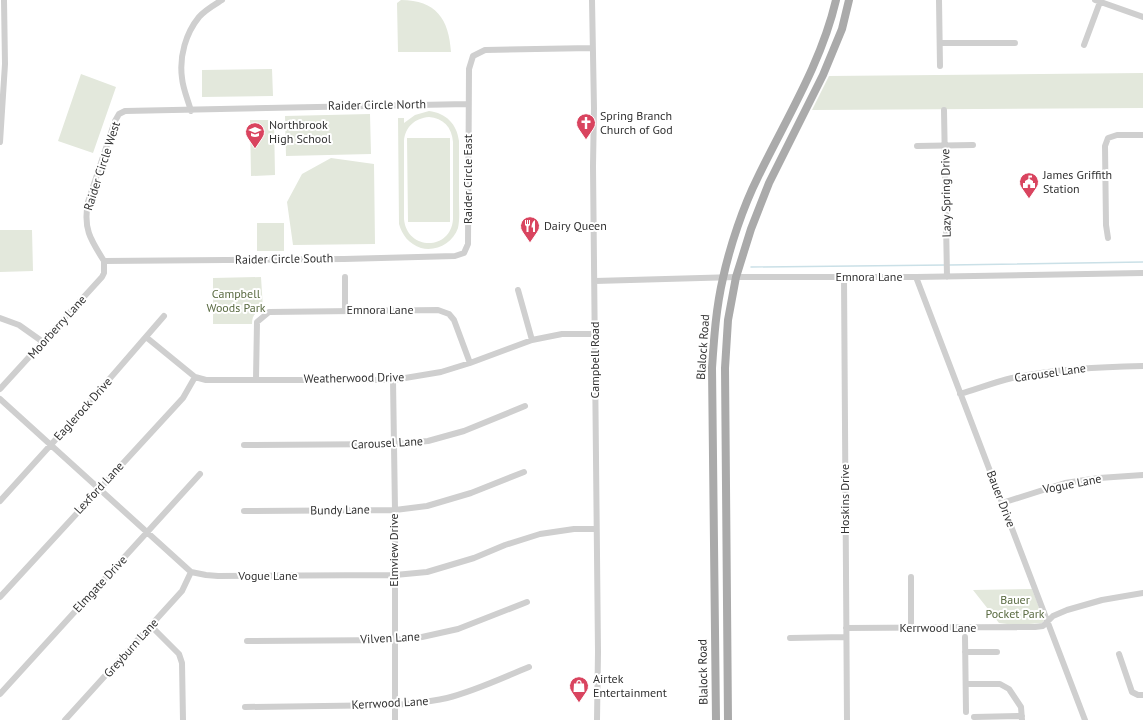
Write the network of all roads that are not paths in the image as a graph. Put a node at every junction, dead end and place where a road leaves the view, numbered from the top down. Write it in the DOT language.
graph roads {
  1 [pos="4,0"];
  2 [pos="222,0"];
  3 [pos="592,0"];
  4 [pos="836,0"];
  5 [pos="849,0"];
  6 [pos="939,0"];
  7 [pos="1097,1"];
  8 [pos="1143,17"];
  9 [pos="940,43"];
  10 [pos="1015,43"];
  11 [pos="1084,45"];
  12 [pos="592,48"];
  13 [pos="3,54"];
  14 [pos="940,66"];
  15 [pos="468,104"];
  16 [pos="944,110"];
  17 [pos="191,111"];
  18 [pos="119,114"];
  19 [pos="1143,136"];
  20 [pos="0,142"];
  21 [pos="945,145"];
  22 [pos="973,145"];
  23 [pos="916,146"];
  24 [pos="1108,238"];
  25 [pos="464,253"];
  26 [pos="104,261"];
  27 [pos="947,274"];
  28 [pos="1143,274"];
  29 [pos="345,277"];
  30 [pos="736,277"];
  31 [pos="844,277"];
  32 [pos="916,277"];
  33 [pos="723,278"];
  34 [pos="595,281"];
  35 [pos="518,290"];
  36 [pos="345,310"];
  37 [pos="164,316"];
  38 [pos="0,318"];
  39 [pos="594,334"];
  40 [pos="146,337"];
  41 [pos="532,340"];
  42 [pos="43,342"];
  43 [pos="470,363"];
  44 [pos="1143,366"];
  45 [pos="195,377"];
  46 [pos="256,379"];
  47 [pos="393,380"];
  48 [pos="0,389"];
  49 [pos="960,394"];
  50 [pos="0,399"];
  51 [pos="524,406"];
  52 [pos="712,408"];
  53 [pos="726,409"];
  54 [pos="394,444"];
  55 [pos="51,445"];
  56 [pos="244,445"];
  57 [pos="524,472"];
  58 [pos="200,474"];
  59 [pos="1143,475"];
  60 [pos="99,488"];
  61 [pos="713,494"];
  62 [pos="726,495"];
  63 [pos="0,501"];
  64 [pos="1002,502"];
  65 [pos="395,510"];
  66 [pos="244,511"];
  67 [pos="596,529"];
  68 [pos="148,533"];
  69 [pos="191,572"];
  70 [pos="394,575"];
  71 [pos="911,577"];
  72 [pos="714,587"];
  73 [pos="727,587"];
  74 [pos="1143,593"];
  75 [pos="0,597"];
  76 [pos="527,602"];
  77 [pos="1047,620"];
  78 [pos="151,626"];
  79 [pos="846,628"];
  80 [pos="911,628"];
  81 [pos="965,637"];
  82 [pos="790,638"];
  83 [pos="846,638"];
  84 [pos="394,640"];
  85 [pos="247,641"];
  86 [pos="966,652"];
  87 [pos="997,652"];
  88 [pos="1119,654"];
  89 [pos="528,668"];
  90 [pos="966,684"];
  91 [pos="0,694"];
  92 [pos="1143,695"];
  93 [pos="394,705"];
  94 [pos="245,707"];
  95 [pos="716,707"];
  96 [pos="728,709"];
  97 [pos="966,712"];
  98 [pos="974,717"];
  99 [pos="1022,718"];
  100 [pos="65,720"];
  101 [pos="183,720"];
  102 [pos="395,720"];
  103 [pos="598,720"];
  104 [pos="716,720"];
  105 [pos="728,720"];
  106 [pos="847,720"];
  107 [pos="1085,720"];
  1 -- 13 [label="street"];
  2 -- 17 [label="street"];
  3 -- 12 [label="street, Campbell Road"];
  4 -- 33 [label="main road, Blalock Road"];
  5 -- 30 [label="main road, Blalock Road"];
  6 -- 9 [label="street"];
  7 -- 8 [label="street"];
  7 -- 11 [label="street"];
  9 -- 10 [label="street"];
  9 -- 14 [label="street"];
  12 -- 15 [label="street"];
  12 -- 34 [label="street, Campbell Road"];
  13 -- 20 [label="street"];
  15 -- 17 [label="street, Raider Circle North"];
  15 -- 25 [label="street, Raider Circle East"];
  16 -- 21 [label="street, Lazy Spring Drive"];
  17 -- 18 [label="street, Raider Circle North"];
  18 -- 26 [label="street, Raider Circle West"];
  19 -- 24 [label="street"];
  21 -- 22 [label="street"];
  21 -- 23 [label="street"];
  21 -- 27 [label="street, Lazy Spring Drive"];
  25 -- 26 [label="street, Raider Circle South"];
  26 -- 42 [label="street, Moorberry Lane"];
  27 -- 28 [label="street, Emnora Lane"];
  27 -- 32 [label="street, Emnora Lane"];
  29 -- 36 [label="street"];
  30 -- 31 [label="street, Emnora Lane"];
  30 -- 33 [label="street, Emnora Lane"];
  30 -- 53 [label="main road, Blalock Road"];
  31 -- 32 [label="street, Emnora Lane"];
  31 -- 79 [label="street, Hoskins Drive"];
  32 -- 49 [label="street, Bauer Drive"];
  33 -- 34 [label="street, Emnora Lane"];
  33 -- 52 [label="main road, Blalock Road"];
  34 -- 39 [label="street, Campbell Road"];
  35 -- 41 [label="street"];
  36 -- 43 [label="street, Emnora Lane"];
  36 -- 46 [label="street, Emnora Lane"];
  37 -- 40 [label="street, Eaglerock Drive"];
  38 -- 42 [label="street"];
  39 -- 41 [label="street, Weatherwood Drive"];
  39 -- 67 [label="street, Campbell Road"];
  40 -- 45 [label="street"];
  40 -- 55 [label="street, Eaglerock Drive"];
  41 -- 43 [label="street, Weatherwood Drive"];
  42 -- 48 [label="street, Moorberry Lane"];
  43 -- 47 [label="street, Weatherwood Drive"];
  44 -- 49 [label="street, Carousel Lane"];
  45 -- 46 [label="street, Weatherwood Drive"];
  45 -- 60 [label="street, Lexford Lane"];
  46 -- 47 [label="street, Weatherwood Drive"];
  47 -- 54 [label="street, Elmview Drive"];
  49 -- 64 [label="street, Bauer Drive"];
  50 -- 55 [label="street"];
  51 -- 54 [label="street, Carousel Lane"];
  52 -- 53 [label="main road"];
  52 -- 61 [label="main road, Blalock Road"];
  53 -- 62 [label="main road, Blalock Road"];
  54 -- 56 [label="street, Carousel Lane"];
  54 -- 65 [label="street, Elmview Drive"];
  55 -- 60 [label="street"];
  55 -- 63 [label="street, Eaglerock Drive"];
  57 -- 65 [label="street, Bundy Lane"];
  58 -- 68 [label="street, Elmgate Drive"];
  59 -- 64 [label="street, Vogue Lane"];
  60 -- 68 [label="street"];
  60 -- 75 [label="street, Lexford Lane"];
  61 -- 62 [label="main road"];
  61 -- 72 [label="main road, Blalock Road"];
  62 -- 73 [label="main road, Blalock Road"];
  64 -- 77 [label="street, Bauer Drive"];
  65 -- 66 [label="street, Bundy Lane"];
  65 -- 70 [label="street, Elmview Drive"];
  67 -- 70 [label="street, Vogue Lane"];
  67 -- 103 [label="street, Campbell Road"];
  68 -- 69 [label="street"];
  68 -- 91 [label="street, Elmgate Drive"];
  69 -- 70 [label="street, Vogue Lane"];
  69 -- 78 [label="street, Greyburn Lane"];
  70 -- 84 [label="street, Elmview Drive"];
  71 -- 80 [label="street"];
  72 -- 73 [label="main road"];
  72 -- 95 [label="main road, Blalock Road"];
  73 -- 96 [label="main road, Blalock Road"];
  74 -- 77 [label="street, Kerrwood Lane"];
  76 -- 84 [label="street, Vilven Lane"];
  77 -- 80 [label="street, Kerrwood Lane"];
  77 -- 107 [label="street, Bauer Drive"];
  78 -- 100 [label="street, Greyburn Lane"];
  78 -- 101 [label="street"];
  79 -- 80 [label="street, Kerrwood Lane"];
  79 -- 83 [label="street, Hoskins Drive"];
  81 -- 86 [label="street"];
  82 -- 83 [label="street"];
  83 -- 106 [label="street, Hoskins Drive"];
  84 -- 85 [label="street, Vilven Lane"];
  84 -- 93 [label="street, Elmview Drive"];
  86 -- 87 [label="street"];
  86 -- 90 [label="street"];
  88 -- 92 [label="street"];
  89 -- 93 [label="street, Kerrwood Lane"];
  90 -- 97 [label="street"];
  90 -- 99 [label="street"];
  93 -- 94 [label="street, Kerrwood Lane"];
  93 -- 102 [label="street, Elmview Drive"];
  95 -- 96 [label="main road"];
  95 -- 104 [label="main road, Blalock Road"];
  96 -- 105 [label="main road, Blalock Road"];
  98 -- 99 [label="street"];
}
